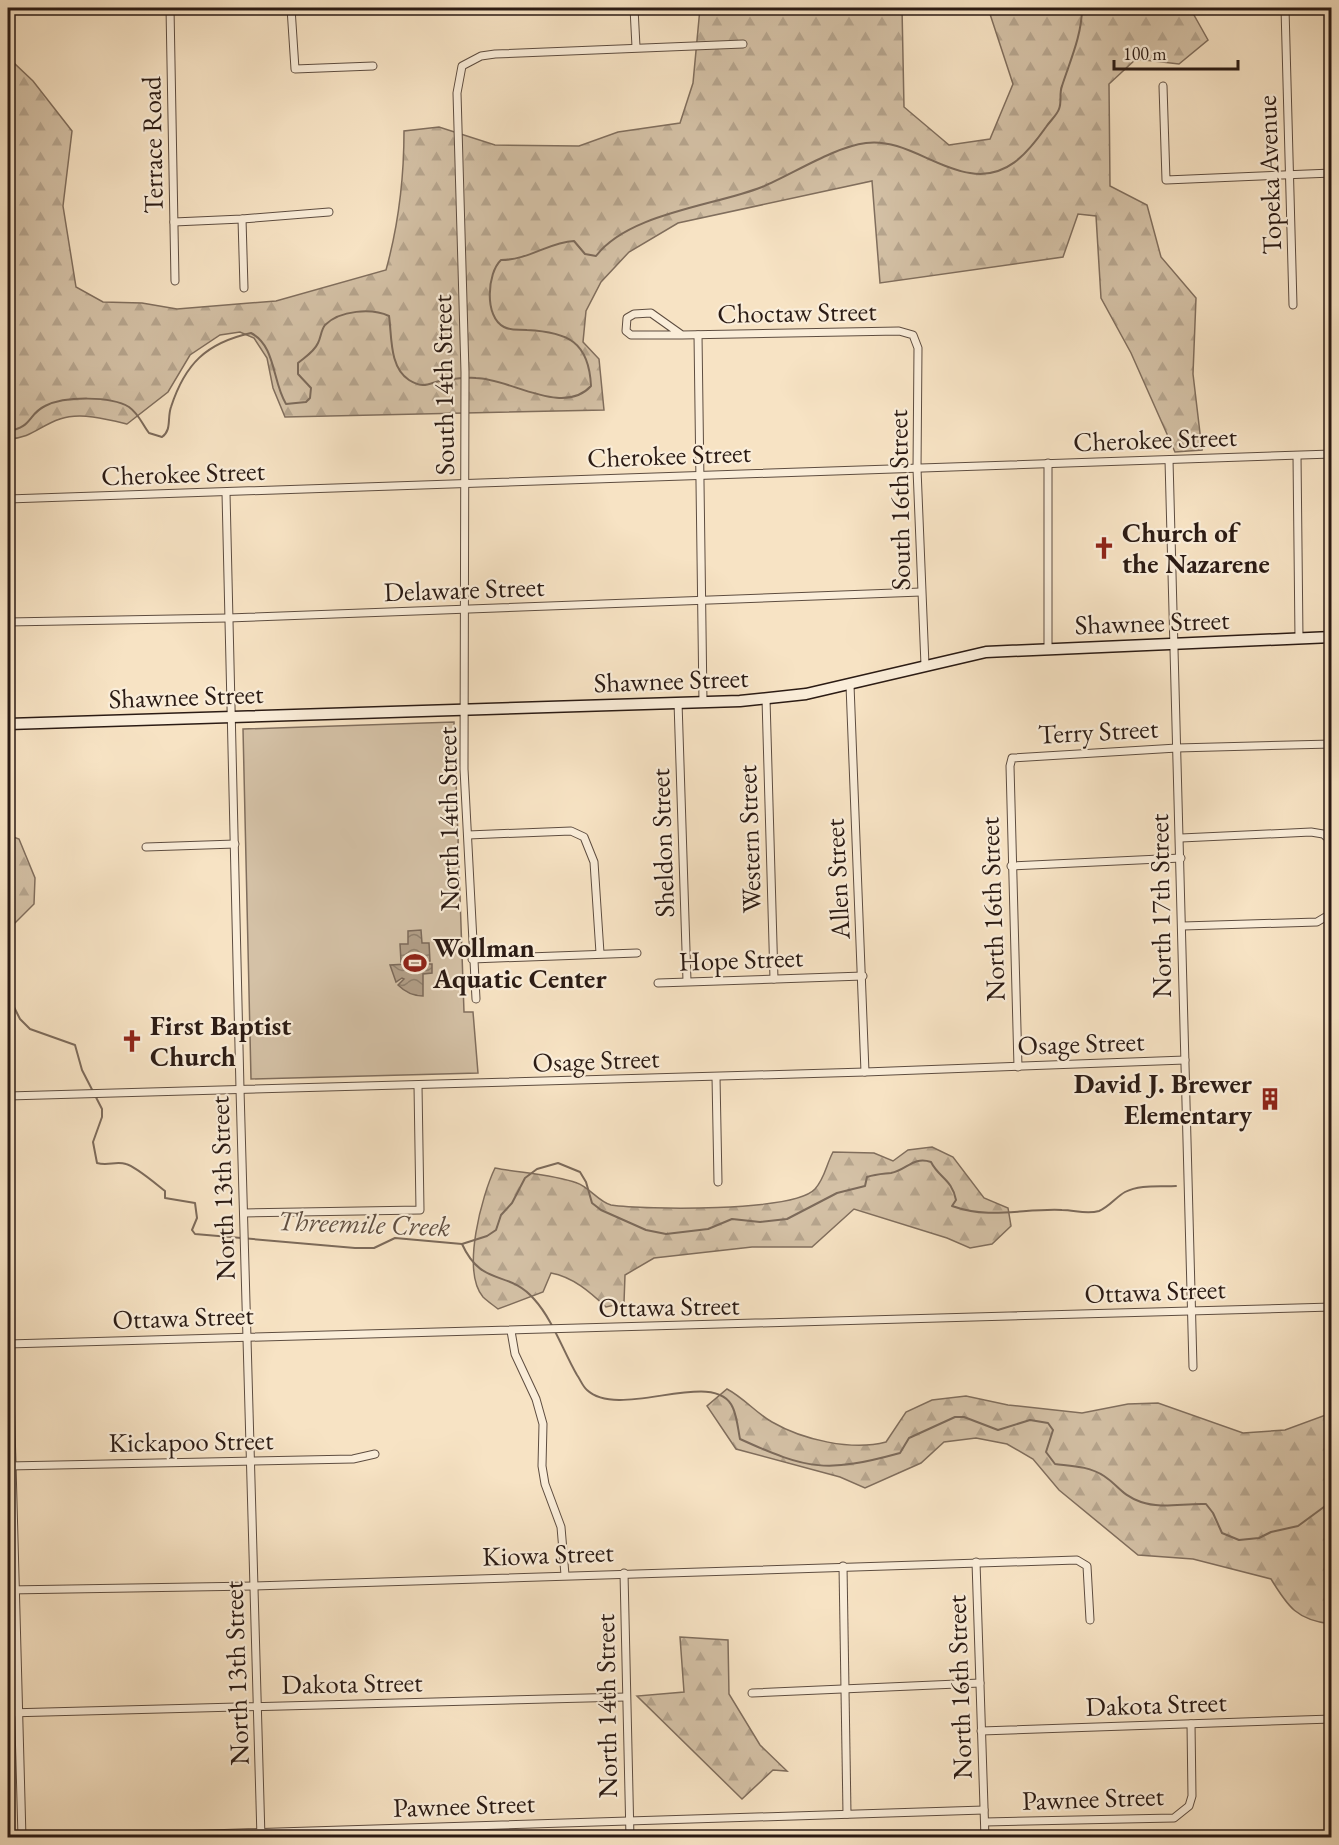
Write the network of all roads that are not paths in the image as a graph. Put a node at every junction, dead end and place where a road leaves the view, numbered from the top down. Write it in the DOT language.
graph roads {
  1 [pos="170,8"];
  2 [pos="291,8"];
  3 [pos="634,8"];
  4 [pos="1285,8"];
  5 [pos="743,44"];
  6 [pos="636,47"];
  7 [pos="373,66"];
  8 [pos="1163,86"];
  9 [pos="1332,173"];
  10 [pos="1290,174"];
  11 [pos="329,212"];
  12 [pos="242,219"];
  13 [pos="174,222"];
  14 [pos="175,281"];
  15 [pos="244,288"];
  16 [pos="1293,305"];
  17 [pos="682,335"];
  18 [pos="698,335"];
  19 [pos="913,335"];
  20 [pos="1332,453"];
  21 [pos="1297,456"];
  22 [pos="1170,460"];
  23 [pos="1048,463"];
  24 [pos="917,469"];
  25 [pos="700,474"];
  26 [pos="465,484"];
  27 [pos="226,493"];
  28 [pos="8,499"];
  29 [pos="921,592"];
  30 [pos="702,601"];
  31 [pos="467,609"];
  32 [pos="228,618"];
  33 [pos="8,622"];
  34 [pos="1332,637"];
  35 [pos="1299,638"];
  36 [pos="1173,644"];
  37 [pos="1048,649"];
  38 [pos="925,665"];
  39 [pos="850,685"];
  40 [pos="766,699"];
  41 [pos="678,702"];
  42 [pos="703,702"];
  43 [pos="466,710"];
  44 [pos="230,717"];
  45 [pos="8,724"];
  46 [pos="1332,744"];
  47 [pos="1177,748"];
  48 [pos="1020,756"];
  49 [pos="468,835"];
  50 [pos="1180,838"];
  51 [pos="1332,842"];
  52 [pos="235,844"];
  53 [pos="146,847"];
  54 [pos="1181,858"];
  55 [pos="1011,866"];
  56 [pos="1332,914"];
  57 [pos="1182,926"];
  58 [pos="637,952"];
  59 [pos="600,953"];
  60 [pos="472,959"];
  61 [pos="863,976"];
  62 [pos="774,979"];
  63 [pos="687,981"];
  64 [pos="658,983"];
  65 [pos="476,999"];
  66 [pos="1185,1060"];
  67 [pos="1018,1067"];
  68 [pos="865,1072"];
  69 [pos="716,1077"];
  70 [pos="418,1086"];
  71 [pos="240,1089"];
  72 [pos="8,1096"];
  73 [pos="718,1182"];
  74 [pos="244,1212"];
  75 [pos="1332,1307"];
  76 [pos="1192,1311"];
  77 [pos="8,1315"];
  78 [pos="511,1331"];
  79 [pos="247,1336"];
  80 [pos="8,1344"];
  81 [pos="1192,1367"];
  82 [pos="375,1454"];
  83 [pos="251,1461"];
  84 [pos="9,1466"];
  85 [pos="976,1562"];
  86 [pos="843,1566"];
  87 [pos="624,1573"];
  88 [pos="565,1575"];
  89 [pos="254,1586"];
  90 [pos="8,1590"];
  91 [pos="16,1590"];
  92 [pos="1089,1620"];
  93 [pos="980,1683"];
  94 [pos="847,1690"];
  95 [pos="752,1693"];
  96 [pos="627,1696"];
  97 [pos="257,1707"];
  98 [pos="18,1712"];
  99 [pos="8,1713"];
  100 [pos="1332,1719"];
  101 [pos="1191,1724"];
  102 [pos="981,1731"];
  103 [pos="984,1810"];
  104 [pos="847,1814"];
  105 [pos="630,1821"];
  106 [pos="985,1822"];
  107 [pos="261,1834"];
  108 [pos="1332,1834"];
  109 [pos="1319,1835"];
  110 [pos="22,1838"];
  111 [pos="81,1838"];
  112 [pos="630,1838"];
  113 [pos="985,1838"];
  1 -- 13 [label="street, Terrace Road"];
  2 -- 7 [label="street"];
  3 -- 6 [label="street"];
  4 -- 10 [label="street, Topeka Avenue"];
  5 -- 6 [label="street"];
  6 -- 26 [label="street, South 14th Street"];
  8 -- 10 [label="street"];
  9 -- 10 [label="street"];
  10 -- 16 [label="street, Topeka Avenue"];
  11 -- 12 [label="street"];
  12 -- 13 [label="street"];
  12 -- 15 [label="street"];
  13 -- 14 [label="street, Terrace Road"];
  17 -- 17 [label="street, Choctaw Street"];
  17 -- 18 [label="street, Choctaw Street"];
  18 -- 19 [label="street, Choctaw Street"];
  18 -- 25 [label="street"];
  19 -- 24 [label="street, South 16th Street"];
  20 -- 21 [label="street, Cherokee Street"];
  21 -- 22 [label="street, Cherokee Street"];
  21 -- 35 [label="street"];
  22 -- 23 [label="street, Cherokee Street"];
  22 -- 36 [label="street, North 17th Street"];
  23 -- 24 [label="street, Cherokee Street"];
  23 -- 37 [label="street"];
  24 -- 25 [label="street, Cherokee Street"];
  24 -- 29 [label="street, South 16th Street"];
  25 -- 26 [label="street, Cherokee Street"];
  25 -- 30 [label="street"];
  26 -- 27 [label="street, Cherokee Street"];
  26 -- 31 [label="street, South 14th Street"];
  27 -- 28 [label="street, Cherokee Street"];
  27 -- 32 [label="street, North 13th Street"];
  29 -- 30 [label="street, Delaware Street"];
  29 -- 38 [label="street, South 16th Street"];
  30 -- 31 [label="street, Delaware Street"];
  30 -- 42 [label="street"];
  31 -- 32 [label="street, Delaware Street"];
  31 -- 43 [label="street, South 14th Street"];
  32 -- 33 [label="street, Delaware Street"];
  32 -- 44 [label="street, North 13th Street"];
  34 -- 35 [label="street, Shawnee Street"];
  35 -- 36 [label="street, Shawnee Street"];
  36 -- 37 [label="street, Shawnee Street"];
  36 -- 47 [label="street, North 17th Street"];
  37 -- 38 [label="street, Shawnee Street"];
  38 -- 39 [label="street, Shawnee Street"];
  39 -- 40 [label="street, Shawnee Street"];
  39 -- 61 [label="street, Allen Street"];
  40 -- 42 [label="street, Shawnee Street"];
  40 -- 62 [label="street, Western Street"];
  41 -- 42 [label="street, Shawnee Street"];
  41 -- 43 [label="street, Shawnee Street"];
  41 -- 63 [label="street, Sheldon Street"];
  43 -- 44 [label="street, Shawnee Street"];
  43 -- 49 [label="street, North 14th Street"];
  44 -- 45 [label="street, Shawnee Street"];
  44 -- 52 [label="street, North 13th Street"];
  46 -- 47 [label="street, Terry Street"];
  47 -- 48 [label="street, Terry Street"];
  47 -- 50 [label="street, North 17th Street"];
  48 -- 55 [label="street, North 16th Street"];
  49 -- 59 [label="street"];
  49 -- 60 [label="street, North 14th Street"];
  50 -- 51 [label="street"];
  50 -- 54 [label="street, North 17th Street"];
  52 -- 53 [label="street"];
  52 -- 71 [label="street, North 13th Street"];
  54 -- 55 [label="street"];
  54 -- 57 [label="street, North 17th Street"];
  55 -- 67 [label="street, North 16th Street"];
  56 -- 57 [label="street"];
  57 -- 66 [label="street, North 17th Street"];
  58 -- 59 [label="street"];
  59 -- 60 [label="street"];
  60 -- 65 [label="street, North 14th Street"];
  61 -- 62 [label="street, Hope Street"];
  61 -- 68 [label="street, Allen Street"];
  62 -- 63 [label="street, Hope Street"];
  63 -- 64 [label="street, Hope Street"];
  66 -- 67 [label="street, Osage Street"];
  66 -- 76 [label="street, North 17th Street"];
  67 -- 68 [label="street, Osage Street"];
  68 -- 69 [label="street, Osage Street"];
  69 -- 70 [label="street, Osage Street"];
  69 -- 73 [label="street"];
  70 -- 71 [label="street, Osage Street"];
  70 -- 74 [label="street"];
  71 -- 72 [label="street, Osage Street"];
  71 -- 74 [label="street, North 13th Street"];
  74 -- 79 [label="street, North 13th Street"];
  75 -- 76 [label="street, Ottawa Street"];
  76 -- 78 [label="street, Ottawa Street"];
  76 -- 81 [label="street, North 17th Street"];
  77 -- 80 [label="street"];
  78 -- 79 [label="street, Ottawa Street"];
  78 -- 88 [label="street"];
  79 -- 80 [label="street, Ottawa Street"];
  79 -- 83 [label="street, North 13th Street"];
  80 -- 84 [label="street"];
  82 -- 83 [label="street, Kickapoo Street"];
  83 -- 84 [label="street, Kickapoo Street"];
  83 -- 89 [label="street, North 13th Street"];
  84 -- 91 [label="street"];
  85 -- 86 [label="street, Kiowa Street"];
  85 -- 92 [label="street, Kiowa Street"];
  85 -- 93 [label="street, North 16th Street"];
  86 -- 87 [label="street, Kiowa Street"];
  86 -- 94 [label="street"];
  87 -- 88 [label="street, Kiowa Street"];
  87 -- 96 [label="street, North 14th Street"];
  88 -- 89 [label="street, Kiowa Street"];
  89 -- 91 [label="street, Kiowa Street"];
  89 -- 97 [label="street, North 13th Street"];
  90 -- 91 [label="street, Kiowa Street"];
  91 -- 98 [label="street"];
  93 -- 94 [label="street"];
  93 -- 102 [label="street, North 16th Street"];
  94 -- 95 [label="street"];
  94 -- 104 [label="street"];
  96 -- 97 [label="street, Dakota Street"];
  96 -- 105 [label="street, North 14th Street"];
  97 -- 98 [label="street, Dakota Street"];
  97 -- 107 [label="street, North 13th Street"];
  98 -- 99 [label="street, Dakota Street"];
  98 -- 110 [label="street"];
  100 -- 101 [label="street, Dakota Street"];
  101 -- 102 [label="street, Dakota Street"];
  101 -- 106 [label="street, Pawnee Street"];
  102 -- 103 [label="street, North 16th Street"];
  103 -- 104 [label="street, Pawnee Street"];
  103 -- 106 [label="street, North 16th Street"];
  104 -- 105 [label="street, Pawnee Street"];
  105 -- 107 [label="street, Pawnee Street"];
  105 -- 112 [label="street, North 14th Street"];
  106 -- 113 [label="street, North 16th Street"];
  107 -- 111 [label="street, Pawnee Street"];
  108 -- 109 [label="street"];
}
